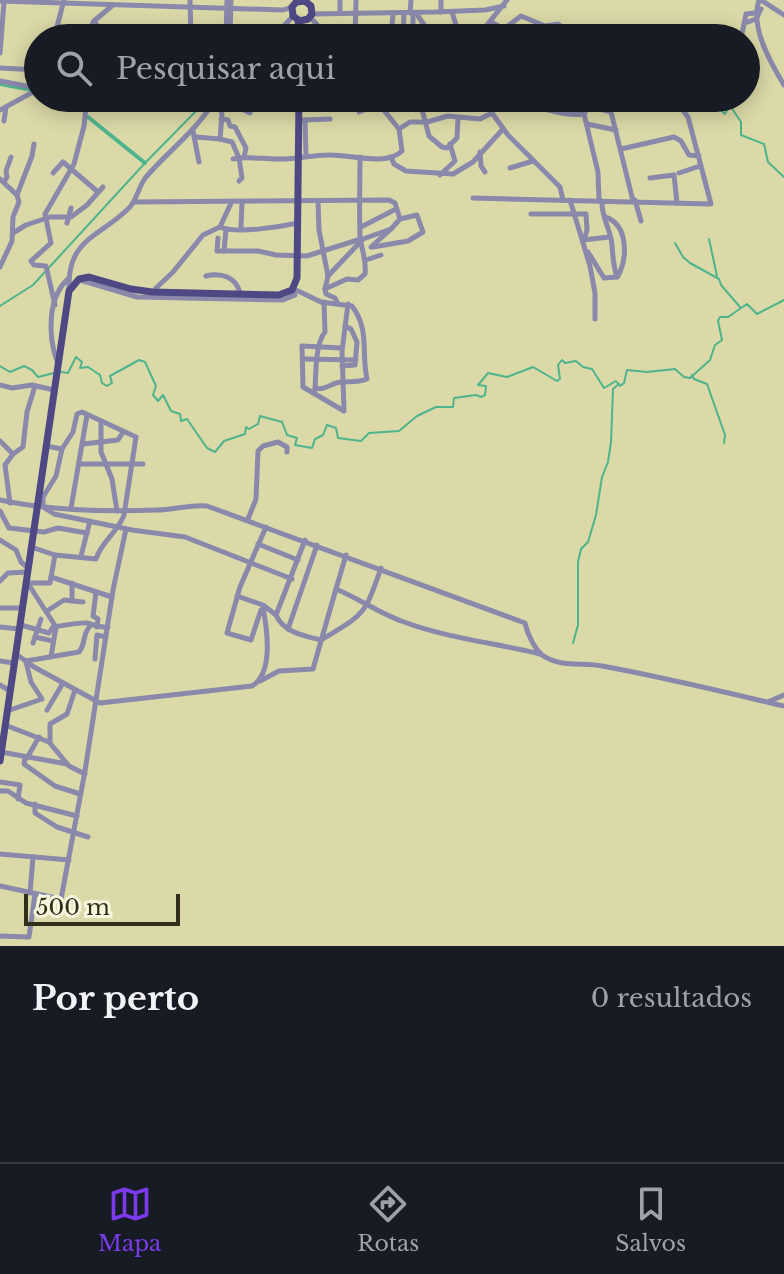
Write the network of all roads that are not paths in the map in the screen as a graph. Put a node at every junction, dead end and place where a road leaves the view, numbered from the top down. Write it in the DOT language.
graph roads {
  1 [pos="229,0"];
  2 [pos="340,0"];
  3 [pos="358,0"];
  4 [pos="441,0"];
  5 [pos="760,0"];
  6 [pos="64,1"];
  7 [pos="410,1"];
  8 [pos="2,2"];
  9 [pos="142,3"];
  10 [pos="193,3"];
  11 [pos="506,3"];
  12 [pos="113,5"];
  13 [pos="229,9"];
  14 [pos="301,12"];
  15 [pos="340,12"];
  16 [pos="441,12"];
  17 [pos="452,12"];
  18 [pos="358,13"];
  19 [pos="411,13"];
  20 [pos="393,14"];
  21 [pos="757,14"];
  22 [pos="784,15"];
  23 [pos="94,21"];
  24 [pos="491,22"];
  25 [pos="58,24"];
  26 [pos="92,24"];
  27 [pos="96,24"];
  28 [pos="192,24"];
  29 [pos="228,24"];
  30 [pos="357,24"];
  31 [pos="392,24"];
  32 [pos="407,24"];
  33 [pos="412,24"];
  34 [pos="421,24"];
  35 [pos="456,24"];
  36 [pos="495,24"];
  37 [pos="511,24"];
  38 [pos="540,24"];
  39 [pos="745,24"];
  40 [pos="760,24"];
  41 [pos="760,25"];
  42 [pos="0,53"];
  43 [pos="0,68"];
  44 [pos="24,69"];
  45 [pos="0,81"];
  46 [pos="784,85"];
  47 [pos="24,86"];
  48 [pos="24,95"];
  49 [pos="3,108"];
  50 [pos="84,112"];
  51 [pos="209,112"];
  52 [pos="220,112"];
  53 [pos="301,112"];
  54 [pos="384,112"];
  55 [pos="424,112"];
  56 [pos="490,112"];
  57 [pos="492,112"];
  58 [pos="550,112"];
  59 [pos="611,112"];
  60 [pos="685,112"];
  61 [pos="584,114"];
  62 [pos="458,118"];
  63 [pos="221,119"];
  64 [pos="330,119"];
  65 [pos="302,120"];
  66 [pos="4,121"];
  67 [pos="427,122"];
  68 [pos="587,124"];
  69 [pos="399,129"];
  70 [pos="503,129"];
  71 [pos="616,130"];
  72 [pos="194,134"];
  73 [pos="220,139"];
  74 [pos="34,144"];
  75 [pos="450,144"];
  76 [pos="621,149"];
  77 [pos="480,152"];
  78 [pos="302,156"];
  79 [pos="699,156"];
  80 [pos="11,157"];
  81 [pos="360,157"];
  82 [pos="391,157"];
  83 [pos="239,158"];
  84 [pos="533,161"];
  85 [pos="199,162"];
  86 [pos="0,165"];
  87 [pos="700,166"];
  88 [pos="510,168"];
  89 [pos="7,169"];
  90 [pos="72,169"];
  91 [pos="485,172"];
  92 [pos="53,173"];
  93 [pos="679,173"];
  94 [pos="440,175"];
  95 [pos="650,178"];
  96 [pos="2,181"];
  97 [pos="239,181"];
  98 [pos="103,187"];
  99 [pos="98,192"];
  100 [pos="17,195"];
  101 [pos="473,198"];
  102 [pos="567,200"];
  103 [pos="601,200"];
  104 [pos="634,200"];
  105 [pos="232,201"];
  106 [pos="359,201"];
  107 [pos="134,202"];
  108 [pos="242,202"];
  109 [pos="298,202"];
  110 [pos="318,202"];
  111 [pos="677,203"];
  112 [pos="71,208"];
  113 [pos="396,209"];
  114 [pos="531,214"];
  115 [pos="573,214"];
  116 [pos="604,217"];
  117 [pos="44,219"];
  118 [pos="400,219"];
  119 [pos="68,220"];
  120 [pos="641,221"];
  121 [pos="298,223"];
  122 [pos="360,227"];
  123 [pos="223,228"];
  124 [pos="241,228"];
  125 [pos="391,229"];
  126 [pos="13,233"];
  127 [pos="206,233"];
  128 [pos="609,237"];
  129 [pos="221,238"];
  130 [pos="583,240"];
  131 [pos="361,241"];
  132 [pos="372,247"];
  133 [pos="585,248"];
  134 [pos="3,250"];
  135 [pos="323,250"];
  136 [pos="297,256"];
  137 [pos="366,260"];
  138 [pos="0,267"];
  139 [pos="206,276"];
  140 [pos="328,276"];
  141 [pos="617,277"];
  142 [pos="69,278"];
  143 [pos="79,279"];
  144 [pos="325,289"];
  145 [pos="293,290"];
  146 [pos="69,291"];
  147 [pos="152,292"];
  148 [pos="240,293"];
  149 [pos="324,302"];
  150 [pos="338,304"];
  151 [pos="348,304"];
  152 [pos="55,305"];
  153 [pos="595,319"];
  154 [pos="364,326"];
  155 [pos="348,327"];
  156 [pos="320,347"];
  157 [pos="342,350"];
  158 [pos="359,352"];
  159 [pos="317,360"];
  160 [pos="304,363"];
  161 [pos="58,364"];
  162 [pos="342,364"];
  163 [pos="315,367"];
  164 [pos="342,382"];
  165 [pos="0,385"];
  166 [pos="35,386"];
  167 [pos="54,386"];
  168 [pos="315,391"];
  169 [pos="87,415"];
  170 [pos="101,421"];
  171 [pos="74,426"];
  172 [pos="85,431"];
  173 [pos="123,432"];
  174 [pos="0,441"];
  175 [pos="100,443"];
  176 [pos="83,444"];
  177 [pos="46,446"];
  178 [pos="62,449"];
  179 [pos="287,452"];
  180 [pos="13,454"];
  181 [pos="132,463"];
  182 [pos="79,464"];
  183 [pos="106,464"];
  184 [pos="143,464"];
  185 [pos="3,466"];
  186 [pos="0,500"];
  187 [pos="10,503"];
  188 [pos="40,508"];
  189 [pos="71,508"];
  190 [pos="0,511"];
  191 [pos="120,511"];
  192 [pos="248,519"];
  193 [pos="90,521"];
  194 [pos="119,526"];
  195 [pos="266,527"];
  196 [pos="126,529"];
  197 [pos="33,530"];
  198 [pos="87,533"];
  199 [pos="305,540"];
  200 [pos="2,543"];
  201 [pos="258,544"];
  202 [pos="317,545"];
  203 [pos="31,547"];
  204 [pos="55,555"];
  205 [pos="346,555"];
  206 [pos="81,556"];
  207 [pos="298,560"];
  208 [pos="250,563"];
  209 [pos="381,568"];
  210 [pos="28,576"];
  211 [pos="51,577"];
  212 [pos="1,578"];
  213 [pos="292,579"];
  214 [pos="72,583"];
  215 [pos="336,589"];
  216 [pos="96,592"];
  217 [pos="237,596"];
  218 [pos="112,597"];
  219 [pos="72,601"];
  220 [pos="83,602"];
  221 [pos="369,604"];
  222 [pos="263,606"];
  223 [pos="0,608"];
  224 [pos="22,608"];
  225 [pos="47,611"];
  226 [pos="276,615"];
  227 [pos="98,618"];
  228 [pos="41,619"];
  229 [pos="108,624"];
  230 [pos="19,626"];
  231 [pos="94,626"];
  232 [pos="0,627"];
  233 [pos="56,627"];
  234 [pos="288,629"];
  235 [pos="35,637"];
  236 [pos="106,637"];
  237 [pos="321,640"];
  238 [pos="53,641"];
  239 [pos="15,653"];
  240 [pos="543,655"];
  241 [pos="51,657"];
  242 [pos="95,659"];
  243 [pos="0,661"];
  244 [pos="26,662"];
  245 [pos="14,663"];
  246 [pos="259,681"];
  247 [pos="63,683"];
  248 [pos="0,685"];
  249 [pos="75,690"];
  250 [pos="10,691"];
  251 [pos="784,695"];
  252 [pos="95,701"];
  253 [pos="767,702"];
  254 [pos="784,706"];
  255 [pos="47,710"];
  256 [pos="5,711"];
  257 [pos="5,725"];
  258 [pos="2,736"];
  259 [pos="39,737"];
  260 [pos="50,742"];
  261 [pos="1,752"];
  262 [pos="26,758"];
  263 [pos="0,759"];
  264 [pos="68,765"];
  265 [pos="85,774"];
  266 [pos="0,782"];
  267 [pos="0,791"];
  268 [pos="80,794"];
  269 [pos="18,799"];
  270 [pos="35,804"];
  271 [pos="77,816"];
  272 [pos="74,832"];
  273 [pos="88,837"];
  274 [pos="0,854"];
  275 [pos="33,857"];
  276 [pos="69,860"];
  277 [pos="0,886"];
  278 [pos="32,893"];
  279 [pos="0,936"];
  1 -- 13 [label="street"];
  2 -- 15 [label="street"];
  3 -- 18 [label="street"];
  4 -- 16 [label="street"];
  5 -- 21 [label="street"];
  5 -- 22 [label="street"];
  6 -- 8 [label="street"];
  6 -- 12 [label="street"];
  6 -- 25 [label="street"];
  7 -- 19 [label="street"];
  8 -- 42 [label="street"];
  9 -- 10 [label="street"];
  9 -- 12 [label="street"];
  10 -- 13 [label="street"];
  10 -- 28 [label="street"];
  11 -- 17 [label="street"];
  11 -- 24 [label="street"];
  12 -- 23 [label="street"];
  13 -- 14 [label="street"];
  13 -- 29 [label="street"];
  14 -- 15 [label="street"];
  15 -- 18 [label="street"];
  16 -- 17 [label="street"];
  16 -- 19 [label="street"];
  17 -- 35 [label="street"];
  18 -- 20 [label="street"];
  18 -- 30 [label="street"];
  19 -- 20 [label="street"];
  19 -- 32 [label="street"];
  19 -- 33 [label="street"];
  19 -- 34 [label="street"];
  20 -- 31 [label="street"];
  21 -- 39 [label="street"];
  21 -- 40 [label="street"];
  23 -- 26 [label="street"];
  23 -- 27 [label="street"];
  24 -- 36 [label="street"];
  37 -- 38 [label="street"];
  41 -- 46 [label="street"];
  43 -- 44 [label="street"];
  45 -- 47 [label="street"];
  48 -- 49 [label="street"];
  49 -- 66 [label="street"];
  50 -- 90 [label="street"];
  51 -- 72 [label="street"];
  52 -- 63 [label="street"];
  53 -- 65 [label="main road"];
  54 -- 69 [label="street"];
  55 -- 67 [label="street"];
  56 -- 62 [label="street"];
  57 -- 70 [label="street"];
  58 -- 61 [label="street"];
  59 -- 71 [label="street"];
  60 -- 79 [label="street"];
  61 -- 68 [label="street"];
  62 -- 67 [label="street"];
  62 -- 75 [label="street"];
  63 -- 73 [label="street"];
  63 -- 83 [label="street"];
  64 -- 65 [label="street"];
  65 -- 78 [label="main road"];
  67 -- 69 [label="street"];
  67 -- 75 [label="street"];
  68 -- 71 [label="street"];
  68 -- 103 [label="street"];
  69 -- 82 [label="street"];
  70 -- 77 [label="street"];
  70 -- 84 [label="street"];
  71 -- 76 [label="street"];
  72 -- 73 [label="street"];
  72 -- 85 [label="street"];
  72 -- 107 [label="street"];
  73 -- 83 [label="street"];
  74 -- 100 [label="street"];
  75 -- 94 [label="street"];
  76 -- 79 [label="street"];
  76 -- 104 [label="street"];
  77 -- 91 [label="street"];
  77 -- 94 [label="street"];
  78 -- 81 [label="street"];
  78 -- 83 [label="street"];
  78 -- 109 [label="main road"];
  79 -- 87 [label="street"];
  80 -- 89 [label="street"];
  81 -- 82 [label="street"];
  81 -- 106 [label="street"];
  82 -- 94 [label="street"];
  83 -- 97 [label="street"];
  84 -- 88 [label="street"];
  84 -- 102 [label="street"];
  86 -- 89 [label="street"];
  87 -- 93 [label="street"];
  87 -- 111 [label="street"];
  89 -- 96 [label="street"];
  90 -- 92 [label="street"];
  90 -- 99 [label="street"];
  90 -- 117 [label="street"];
  95 -- 111 [label="street"];
  96 -- 100 [label="street"];
  98 -- 99 [label="street"];
  99 -- 119 [label="street"];
  100 -- 126 [label="street"];
  101 -- 102 [label="street"];
  102 -- 103 [label="street"];
  102 -- 115 [label="street"];
  103 -- 104 [label="street"];
  103 -- 116 [label="street"];
  104 -- 111 [label="street"];
  104 -- 120 [label="street"];
  105 -- 107 [label="street"];
  105 -- 108 [label="street"];
  105 -- 123 [label="street"];
  106 -- 110 [label="street"];
  106 -- 113 [label="street"];
  106 -- 122 [label="street"];
  107 -- 142 [label="street"];
  108 -- 109 [label="street"];
  108 -- 124 [label="street"];
  109 -- 110 [label="street"];
  109 -- 121 [label="main road"];
  110 -- 135 [label="street"];
  112 -- 119 [label="street"];
  113 -- 118 [label="street"];
  113 -- 122 [label="street"];
  114 -- 115 [label="street"];
  115 -- 130 [label="street"];
  115 -- 130 [label="street"];
  116 -- 128 [label="street"];
  116 -- 141 [label="street"];
  117 -- 119 [label="street"];
  117 -- 126 [label="street"];
  117 -- 152 [label="street"];
  118 -- 125 [label="street"];
  118 -- 132 [label="street"];
  121 -- 124 [label="street"];
  121 -- 136 [label="main road"];
  122 -- 131 [label="street"];
  123 -- 124 [label="street"];
  123 -- 127 [label="street"];
  123 -- 129 [label="street"];
  125 -- 131 [label="street"];
  125 -- 132 [label="street"];
  126 -- 134 [label="street"];
  127 -- 129 [label="street"];
  127 -- 147 [label="street"];
  128 -- 130 [label="street"];
  128 -- 141 [label="street"];
  129 -- 136 [label="street"];
  130 -- 133 [label="street"];
  131 -- 132 [label="street"];
  131 -- 135 [label="street"];
  131 -- 137 [label="street"];
  131 -- 140 [label="street"];
  132 -- 137 [label="street"];
  133 -- 141 [label="street"];
  133 -- 153 [label="street"];
  134 -- 138 [label="street"];
  135 -- 136 [label="street"];
  135 -- 140 [label="street"];
  136 -- 145 [label="main road"];
  137 -- 144 [label="street"];
  139 -- 148 [label="street"];
  140 -- 144 [label="street"];
  142 -- 146 [label="street"];
  142 -- 152 [label="street"];
  143 -- 145 [label="street"];
  143 -- 146 [label="main road"];
  143 -- 147 [label="main road"];
  144 -- 150 [label="street"];
  145 -- 148 [label="main road"];
  145 -- 149 [label="street"];
  146 -- 161 [label="main road"];
  147 -- 148 [label="main road"];
  149 -- 150 [label="street"];
  149 -- 156 [label="street"];
  150 -- 151 [label="street"];
  151 -- 154 [label="street"];
  151 -- 155 [label="street"];
  152 -- 161 [label="street"];
  154 -- 155 [label="street"];
  154 -- 158 [label="street"];
  155 -- 157 [label="street"];
  155 -- 158 [label="street"];
  156 -- 157 [label="street"];
  156 -- 159 [label="street"];
  156 -- 160 [label="street"];
  157 -- 158 [label="street"];
  157 -- 162 [label="street"];
  158 -- 162 [label="street"];
  158 -- 164 [label="street"];
  159 -- 160 [label="street"];
  159 -- 162 [label="street"];
  159 -- 163 [label="street"];
  160 -- 163 [label="street"];
  160 -- 168 [label="street"];
  161 -- 167 [label="main road"];
  162 -- 164 [label="street"];
  163 -- 168 [label="street"];
  164 -- 168 [label="street"];
  164 -- 168 [label="street"];
  165 -- 166 [label="street"];
  166 -- 167 [label="street"];
  166 -- 180 [label="street"];
  167 -- 177 [label="main road"];
  169 -- 170 [label="street"];
  169 -- 171 [label="street"];
  169 -- 172 [label="street"];
  170 -- 173 [label="street"];
  170 -- 175 [label="street"];
  171 -- 172 [label="street"];
  171 -- 178 [label="street"];
  172 -- 176 [label="street"];
  173 -- 175 [label="street"];
  173 -- 181 [label="street"];
  174 -- 180 [label="street"];
  175 -- 176 [label="street"];
  175 -- 183 [label="street"];
  176 -- 182 [label="street"];
  177 -- 178 [label="street"];
  177 -- 188 [label="main road"];
  178 -- 188 [label="street"];
  179 -- 192 [label="street"];
  180 -- 185 [label="street"];
  181 -- 183 [label="street"];
  181 -- 184 [label="street"];
  181 -- 191 [label="street"];
  182 -- 183 [label="street"];
  182 -- 189 [label="street"];
  183 -- 191 [label="street"];
  185 -- 187 [label="street"];
  186 -- 187 [label="street"];
  187 -- 188 [label="street"];
  188 -- 189 [label="street"];
  188 -- 193 [label="street"];
  188 -- 197 [label="main road"];
  189 -- 191 [label="street"];
  190 -- 197 [label="street"];
  191 -- 192 [label="street"];
  191 -- 194 [label="street"];
  192 -- 195 [label="street"];
  193 -- 194 [label="street"];
  193 -- 198 [label="street"];
  194 -- 196 [label="street"];
  194 -- 206 [label="street"];
  195 -- 199 [label="street"];
  195 -- 201 [label="street"];
  196 -- 208 [label="street"];
  196 -- 218 [label="street"];
  197 -- 198 [label="street"];
  197 -- 203 [label="main road"];
  198 -- 206 [label="street"];
  199 -- 202 [label="street"];
  199 -- 207 [label="street"];
  200 -- 210 [label="street"];
  201 -- 207 [label="street"];
  201 -- 208 [label="street"];
  202 -- 205 [label="street"];
  202 -- 234 [label="street"];
  203 -- 204 [label="street"];
  203 -- 210 [label="main road"];
  204 -- 206 [label="street"];
  204 -- 211 [label="street"];
  205 -- 209 [label="street"];
  205 -- 215 [label="street"];
  207 -- 213 [label="street"];
  208 -- 213 [label="street"];
  208 -- 217 [label="street"];
  209 -- 221 [label="street"];
  209 -- 240 [label="street"];
  210 -- 211 [label="street"];
  210 -- 212 [label="street"];
  210 -- 224 [label="main road"];
  210 -- 225 [label="street"];
  211 -- 214 [label="street"];
  213 -- 226 [label="street"];
  214 -- 216 [label="street"];
  214 -- 219 [label="street"];
  215 -- 221 [label="street"];
  215 -- 237 [label="street"];
  216 -- 218 [label="street"];
  216 -- 227 [label="street"];
  217 -- 222 [label="street"];
  217 -- 222 [label="street"];
  218 -- 229 [label="street"];
  219 -- 220 [label="street"];
  219 -- 225 [label="street"];
  221 -- 237 [label="street"];
  221 -- 240 [label="street"];
  222 -- 226 [label="street"];
  222 -- 246 [label="street"];
  223 -- 224 [label="street"];
  224 -- 230 [label="main road"];
  225 -- 233 [label="street"];
  226 -- 234 [label="street"];
  227 -- 229 [label="street"];
  227 -- 231 [label="street"];
  228 -- 235 [label="street"];
  229 -- 231 [label="street"];
  229 -- 236 [label="street"];
  230 -- 232 [label="street"];
  230 -- 235 [label="street"];
  230 -- 239 [label="main road"];
  231 -- 233 [label="street"];
  231 -- 241 [label="street"];
  233 -- 235 [label="street"];
  233 -- 238 [label="street"];
  234 -- 237 [label="street"];
  235 -- 238 [label="street"];
  236 -- 242 [label="street"];
  236 -- 252 [label="street"];
  237 -- 246 [label="street"];
  238 -- 241 [label="street"];
  239 -- 244 [label="street"];
  239 -- 245 [label="main road"];
  240 -- 253 [label="street"];
  241 -- 244 [label="street"];
  243 -- 245 [label="street"];
  244 -- 247 [label="street"];
  244 -- 256 [label="street"];
  245 -- 250 [label="main road"];
  246 -- 252 [label="street"];
  247 -- 249 [label="street"];
  247 -- 255 [label="street"];
  248 -- 250 [label="street"];
  249 -- 252 [label="street"];
  249 -- 260 [label="street"];
  250 -- 256 [label="main road"];
  251 -- 253 [label="street"];
  252 -- 265 [label="street"];
  253 -- 254 [label="street"];
  256 -- 257 [label="main road"];
  257 -- 258 [label="main road"];
  257 -- 259 [label="street"];
  258 -- 261 [label="main road"];
  259 -- 260 [label="street"];
  259 -- 262 [label="street"];
  260 -- 264 [label="street"];
  261 -- 262 [label="street"];
  261 -- 263 [label="main road"];
  262 -- 264 [label="street"];
  262 -- 268 [label="street"];
  264 -- 265 [label="street"];
  265 -- 268 [label="street"];
  266 -- 269 [label="street"];
  267 -- 269 [label="street"];
  268 -- 271 [label="street"];
  269 -- 270 [label="street"];
  270 -- 271 [label="street"];
  270 -- 272 [label="street"];
  271 -- 272 [label="street"];
  272 -- 273 [label="street"];
  272 -- 276 [label="street"];
  274 -- 275 [label="street"];
  275 -- 276 [label="street"];
  275 -- 278 [label="street"];
  276 -- 278 [label="street"];
  277 -- 278 [label="street"];
  278 -- 279 [label="street"];
}
